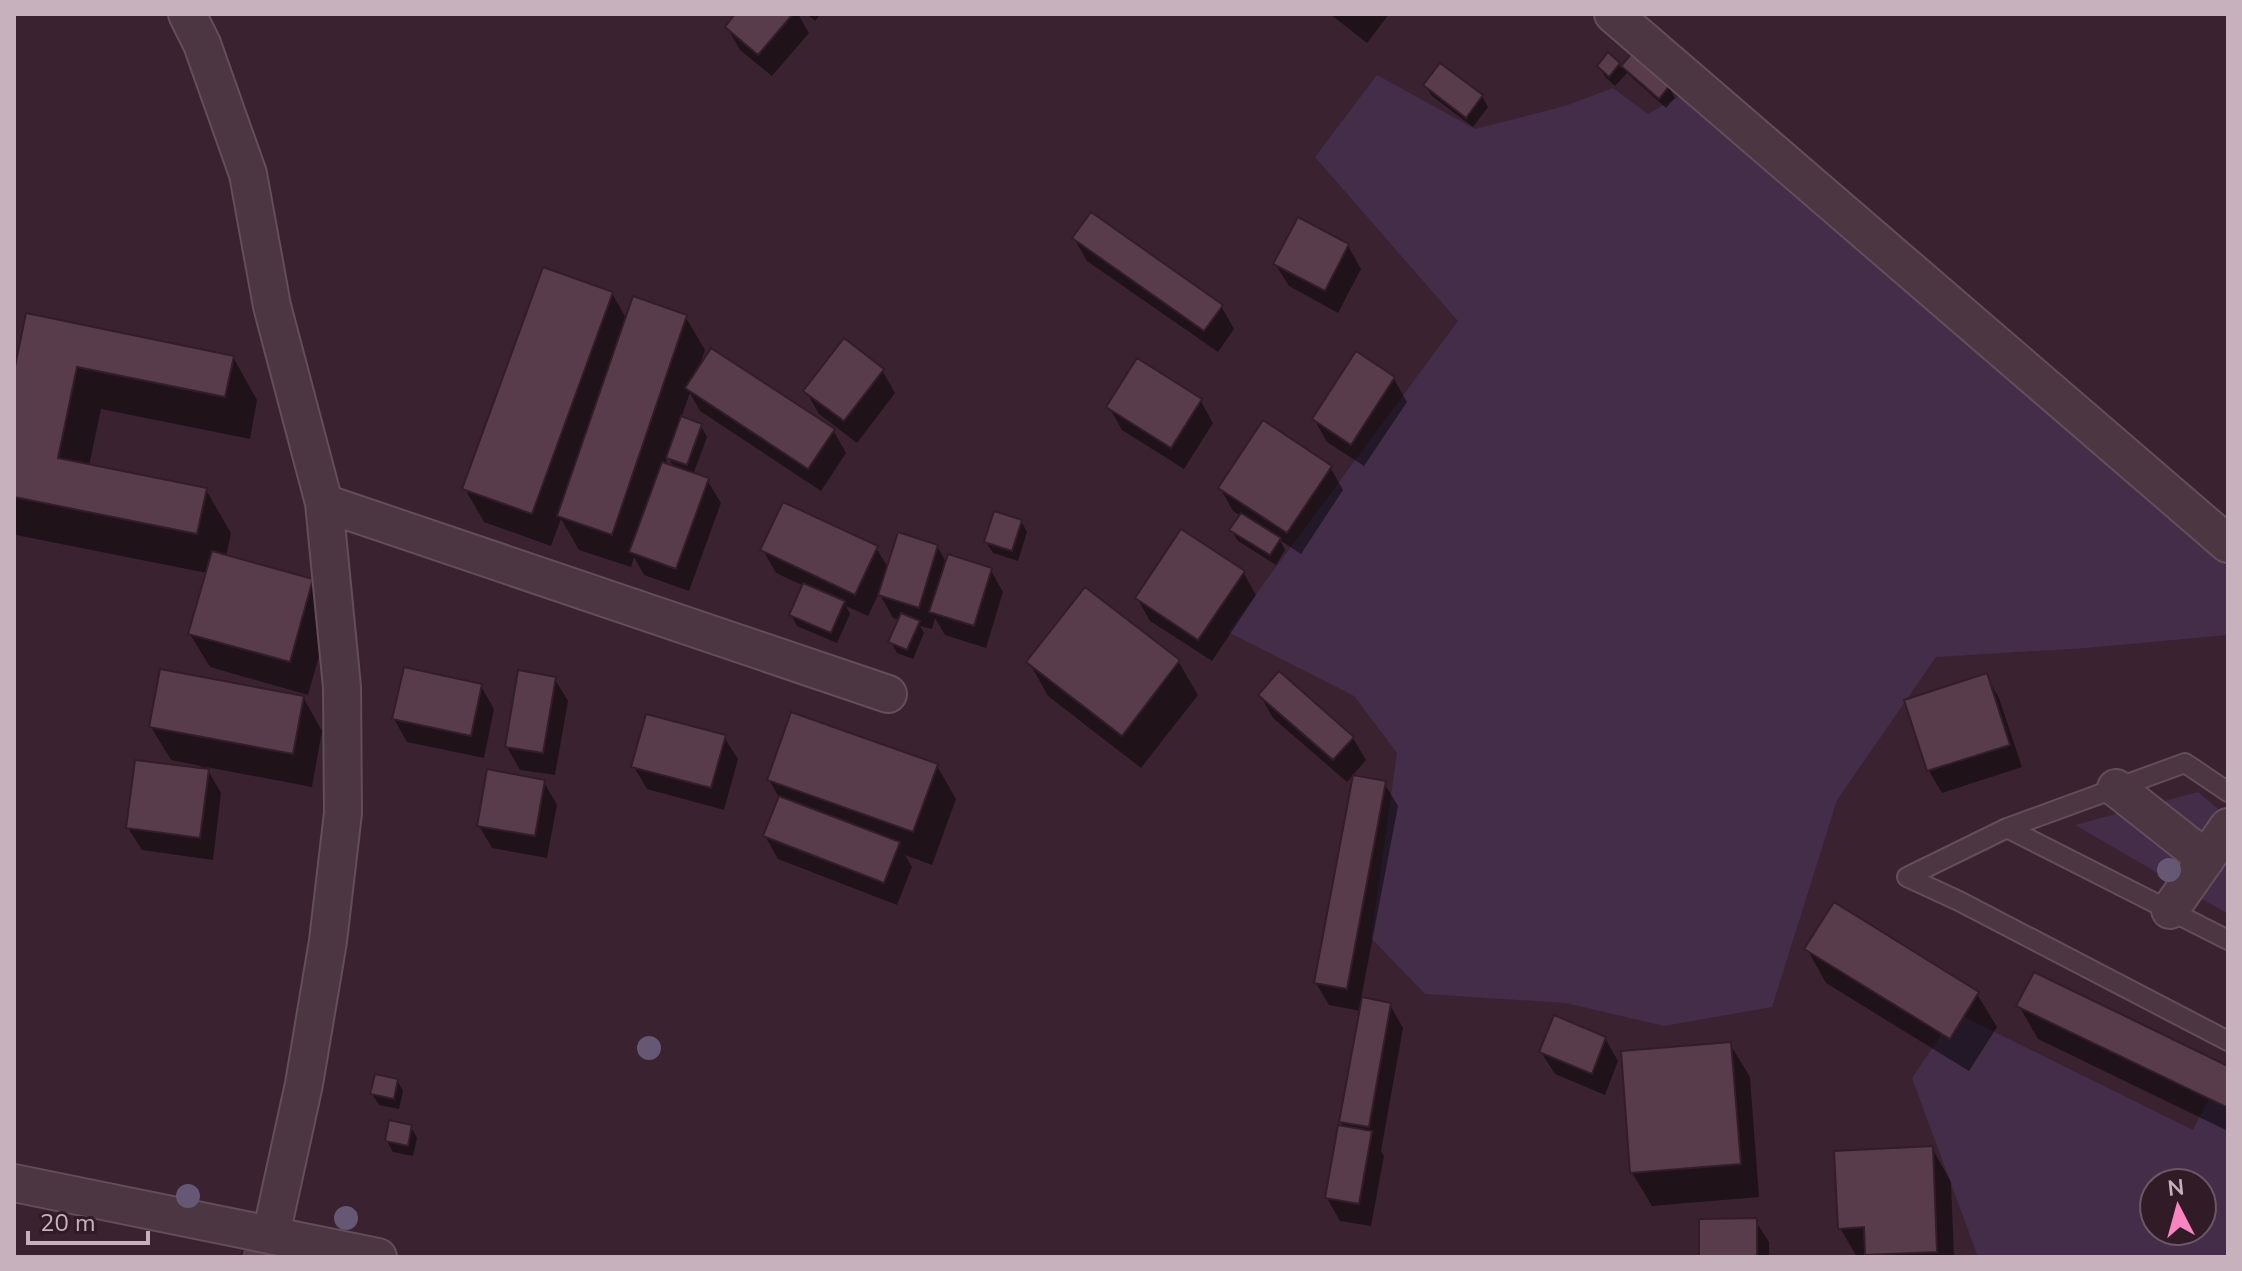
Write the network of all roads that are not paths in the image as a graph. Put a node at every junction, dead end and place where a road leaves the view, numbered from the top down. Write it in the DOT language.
graph roads {
  1 [pos="187,14"];
  2 [pos="1613,14"];
  3 [pos="324,503"];
  4 [pos="2228,544"];
  5 [pos="888,694"];
  6 [pos="2116,788"];
  7 [pos="2228,792"];
  8 [pos="2228,827"];
  9 [pos="2007,828"];
  10 [pos="2206,859"];
  11 [pos="2170,910"];
  12 [pos="2228,940"];
  13 [pos="2228,1041"];
  14 [pos="14,1183"];
  15 [pos="271,1235"];
  16 [pos="378,1257"];
  1 -- 3 [label="street"];
  2 -- 4 [label="street"];
  3 -- 5 [label="street"];
  3 -- 15 [label="street"];
  6 -- 7 [label="lane"];
  6 -- 9 [label="lane"];
  6 -- 10 [label="street"];
  8 -- 10 [label="street"];
  9 -- 11 [label="lane"];
  9 -- 13 [label="lane"];
  10 -- 11 [label="street"];
  11 -- 12 [label="lane"];
  14 -- 15 [label="street"];
  15 -- 16 [label="street"];
}
